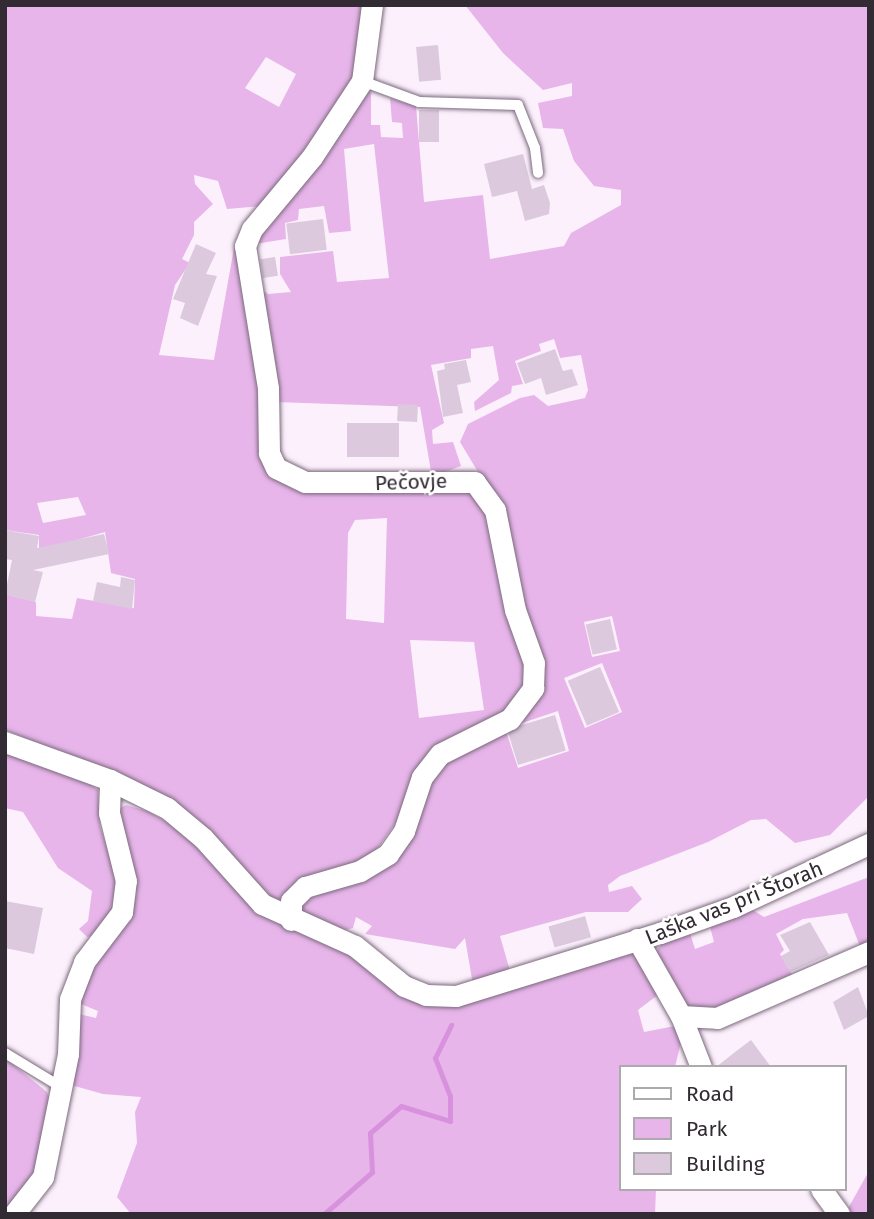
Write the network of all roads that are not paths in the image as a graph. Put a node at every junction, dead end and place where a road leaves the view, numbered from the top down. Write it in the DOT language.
graph roads {
  1 [pos="372,5"];
  2 [pos="362,81"];
  3 [pos="538,173"];
  4 [pos="5,742"];
  5 [pos="110,780"];
  6 [pos="869,844"];
  7 [pos="291,920"];
  8 [pos="637,939"];
  9 [pos="869,952"];
  10 [pos="681,1016"];
  11 [pos="5,1053"];
  12 [pos="700,1065"];
  13 [pos="61,1087"];
  14 [pos="822,1191"];
  15 [pos="14,1214"];
  16 [pos="839,1214"];
  1 -- 2 [label="street, Pečovje"];
  2 -- 3 [label="lane"];
  2 -- 7 [label="street, Pečovje"];
  4 -- 5 [label="street"];
  5 -- 7 [label="street"];
  5 -- 13 [label="street"];
  6 -- 8 [label="street, Laška vas pri Štorah"];
  7 -- 8 [label="street"];
  8 -- 10 [label="street, Laška vas pri Štorah"];
  9 -- 10 [label="street"];
  10 -- 12 [label="street, Laška vas pri Štorah"];
  11 -- 13 [label="lane"];
  13 -- 15 [label="street"];
  14 -- 16 [label="street"];
}
